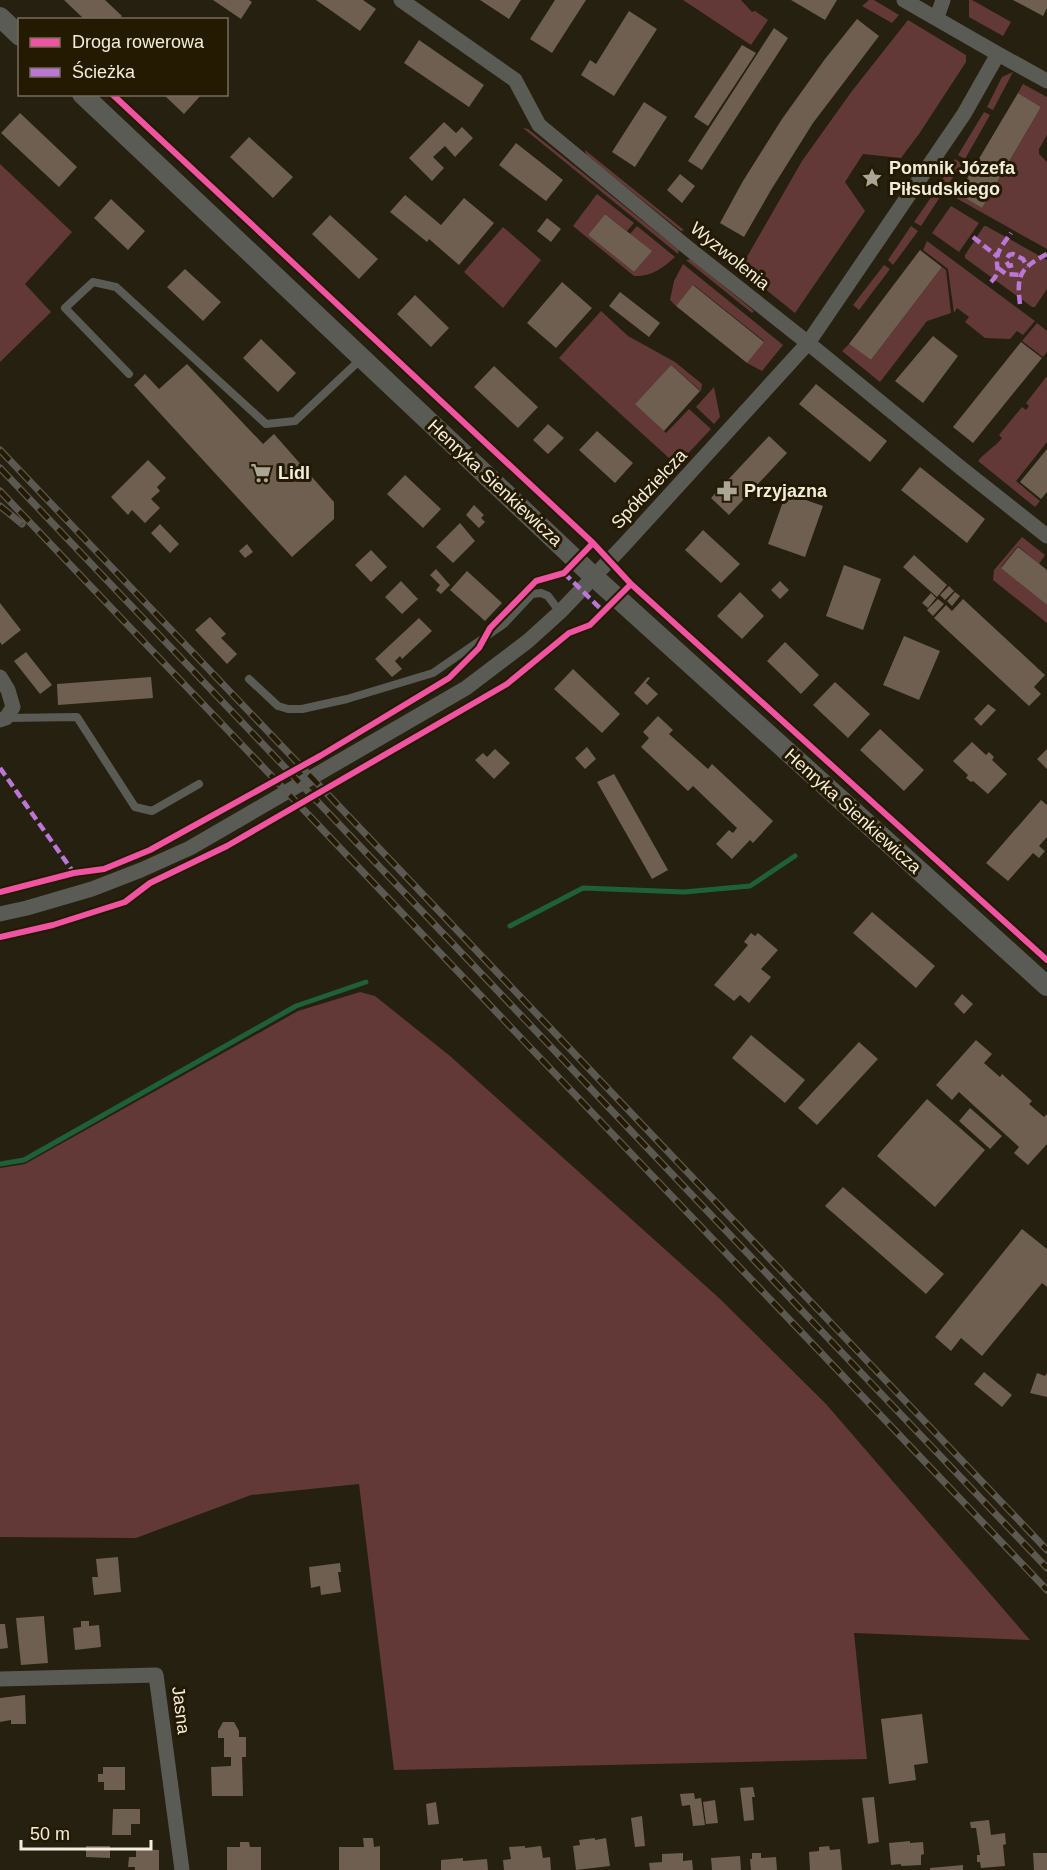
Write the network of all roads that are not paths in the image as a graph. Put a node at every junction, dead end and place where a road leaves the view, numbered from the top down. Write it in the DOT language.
graph roads {
  1 [pos="401,0"];
  2 [pos="904,0"];
  3 [pos="944,0"];
  4 [pos="0,17"];
  5 [pos="937,17"];
  6 [pos="18,34"];
  7 [pos="998,54"];
  8 [pos="1047,81"];
  9 [pos="84,96"];
  10 [pos="808,342"];
  11 [pos="362,358"];
  12 [pos="129,374"];
  13 [pos="1047,536"];
  14 [pos="593,576"];
  15 [pos="560,612"];
  16 [pos="0,677"];
  17 [pos="249,679"];
  18 [pos="3,719"];
  19 [pos="199,784"];
  20 [pos="0,914"];
  21 [pos="1047,986"];
  22 [pos="0,1679"];
  23 [pos="182,1870"];
  1 -- 10 [label="street, Wyzwolenia"];
  2 -- 5 [label="street"];
  3 -- 5 [label="street"];
  4 -- 6 [label="street"];
  5 -- 7 [label="street"];
  7 -- 8 [label="street"];
  7 -- 10 [label="street, Spółdzielcza"];
  9 -- 11 [label="street, Henryka Sienkiewicza"];
  10 -- 13 [label="street, Wyzwolenia"];
  10 -- 14 [label="street, Spółdzielcza"];
  11 -- 12 [label="lane"];
  11 -- 14 [label="street, Henryka Sienkiewicza"];
  14 -- 15 [label="street, Spółdzielcza"];
  14 -- 21 [label="street, Henryka Sienkiewicza"];
  15 -- 17 [label="lane"];
  15 -- 20 [label="street, Spółdzielcza"];
  16 -- 18 [label="street"];
  18 -- 19 [label="lane"];
  22 -- 23 [label="street, Jasna"];
}
